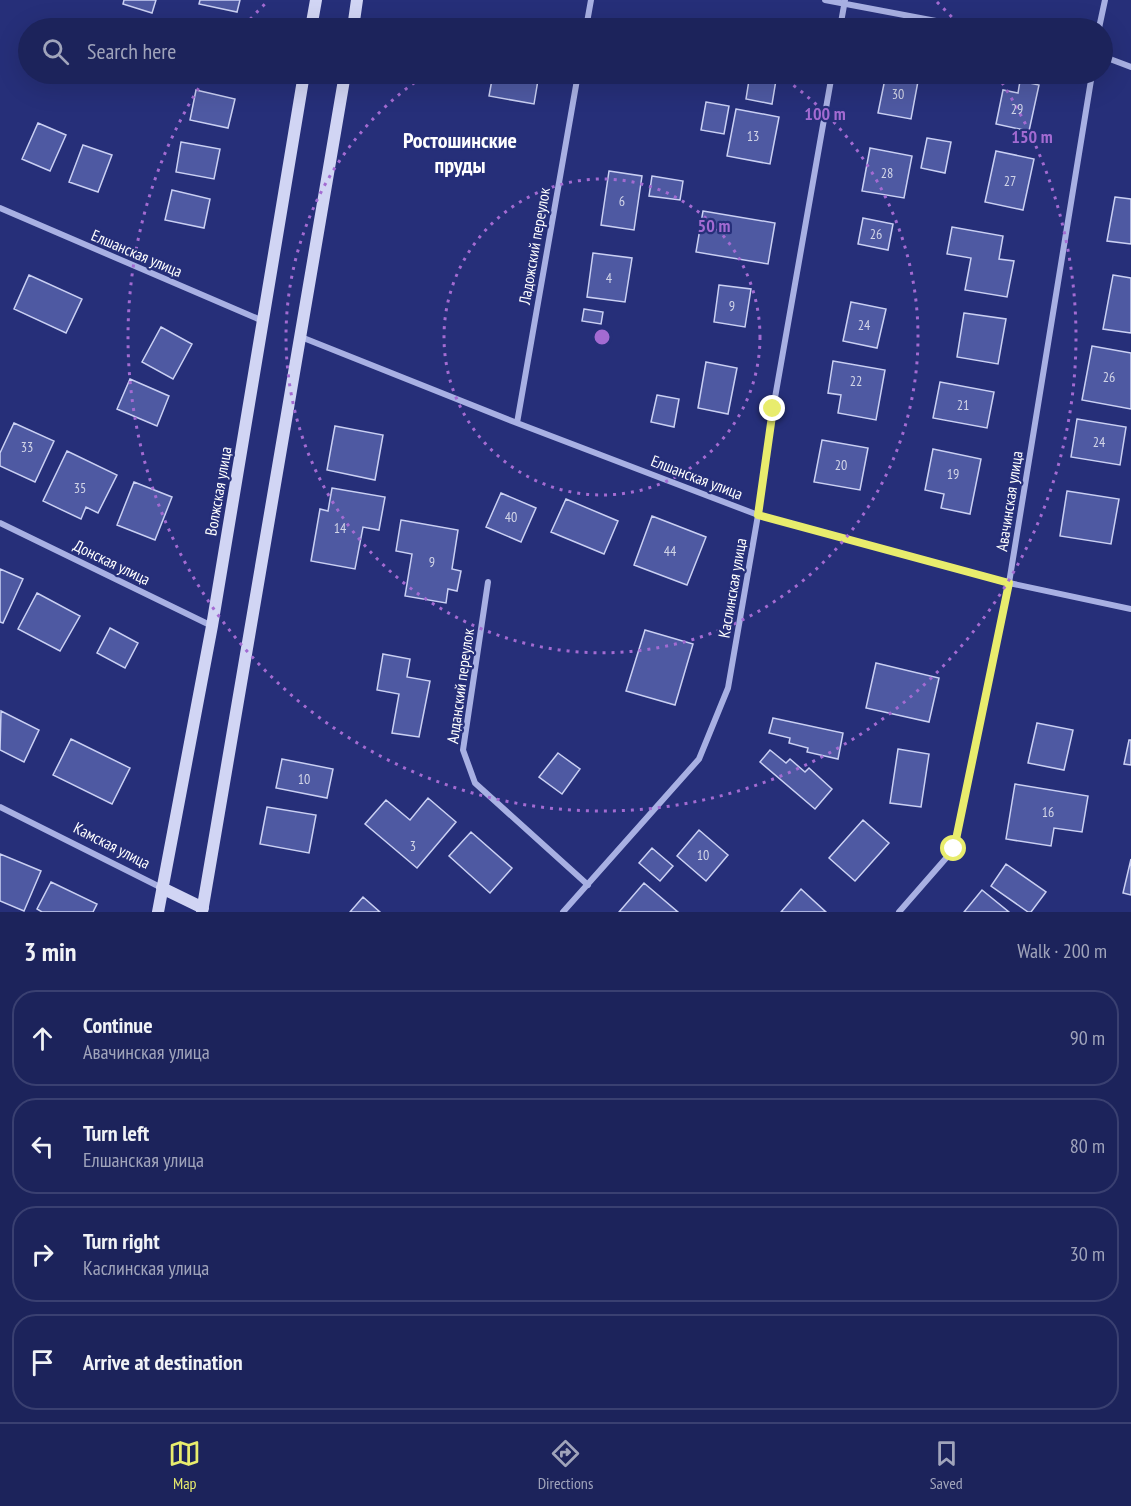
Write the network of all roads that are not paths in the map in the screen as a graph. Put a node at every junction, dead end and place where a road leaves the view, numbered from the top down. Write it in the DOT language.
graph roads {
  1 [pos="316,0"];
  2 [pos="357,0"];
  3 [pos="591,0"];
  4 [pos="825,0"];
  5 [pos="1104,0"];
  6 [pos="845,1"];
  7 [pos="313,18"];
  8 [pos="354,18"];
  9 [pos="588,18"];
  10 [pos="842,18"];
  11 [pos="926,18"];
  12 [pos="1101,18"];
  13 [pos="1113,60"];
  14 [pos="1131,67"];
  15 [pos="302,84"];
  16 [pos="343,84"];
  17 [pos="576,84"];
  18 [pos="830,84"];
  19 [pos="1090,84"];
  20 [pos="0,208"];
  21 [pos="263,321"];
  22 [pos="301,337"];
  23 [pos="516,423"];
  24 [pos="758,515"];
  25 [pos="0,523"];
  26 [pos="488,582"];
  27 [pos="1009,583"];
  28 [pos="1131,609"];
  29 [pos="212,626"];
  30 [pos="0,807"];
  31 [pos="588,885"];
  32 [pos="162,888"];
  33 [pos="205,911"];
  34 [pos="158,912"];
  35 [pos="563,912"];
  36 [pos="899,912"];
  1 -- 7 [label="street"];
  2 -- 8 [label="street"];
  3 -- 9 [label="street"];
  4 -- 6 [label="street"];
  5 -- 12 [label="street"];
  6 -- 10 [label="street"];
  6 -- 11 [label="street"];
  13 -- 14 [label="street"];
  15 -- 21 [label="street, Волжская улица"];
  16 -- 22 [label="street"];
  17 -- 23 [label="street, Ладожский переулок"];
  18 -- 24 [label="street, Каслинская улица"];
  19 -- 27 [label="street, Авачинская улица"];
  20 -- 21 [label="street, Елшанская улица"];
  21 -- 29 [label="street, Волжская улица"];
  22 -- 23 [label="street, Елшанская улица"];
  22 -- 33 [label="street"];
  23 -- 24 [label="street, Елшанская улица"];
  24 -- 27 [label="street, Елшанская улица"];
  24 -- 31 [label="street, Каслинская улица"];
  25 -- 29 [label="street, Донская улица"];
  26 -- 31 [label="street, Алданский переулок"];
  27 -- 28 [label="street, Елшанская улица"];
  27 -- 36 [label="street, Авачинская улица"];
  29 -- 32 [label="street, Волжская улица"];
  30 -- 32 [label="street, Камская улица"];
  31 -- 35 [label="street, Каслинская улица"];
  32 -- 33 [label="street, Камская улица"];
  32 -- 34 [label="street, Волжская улица"];
}
